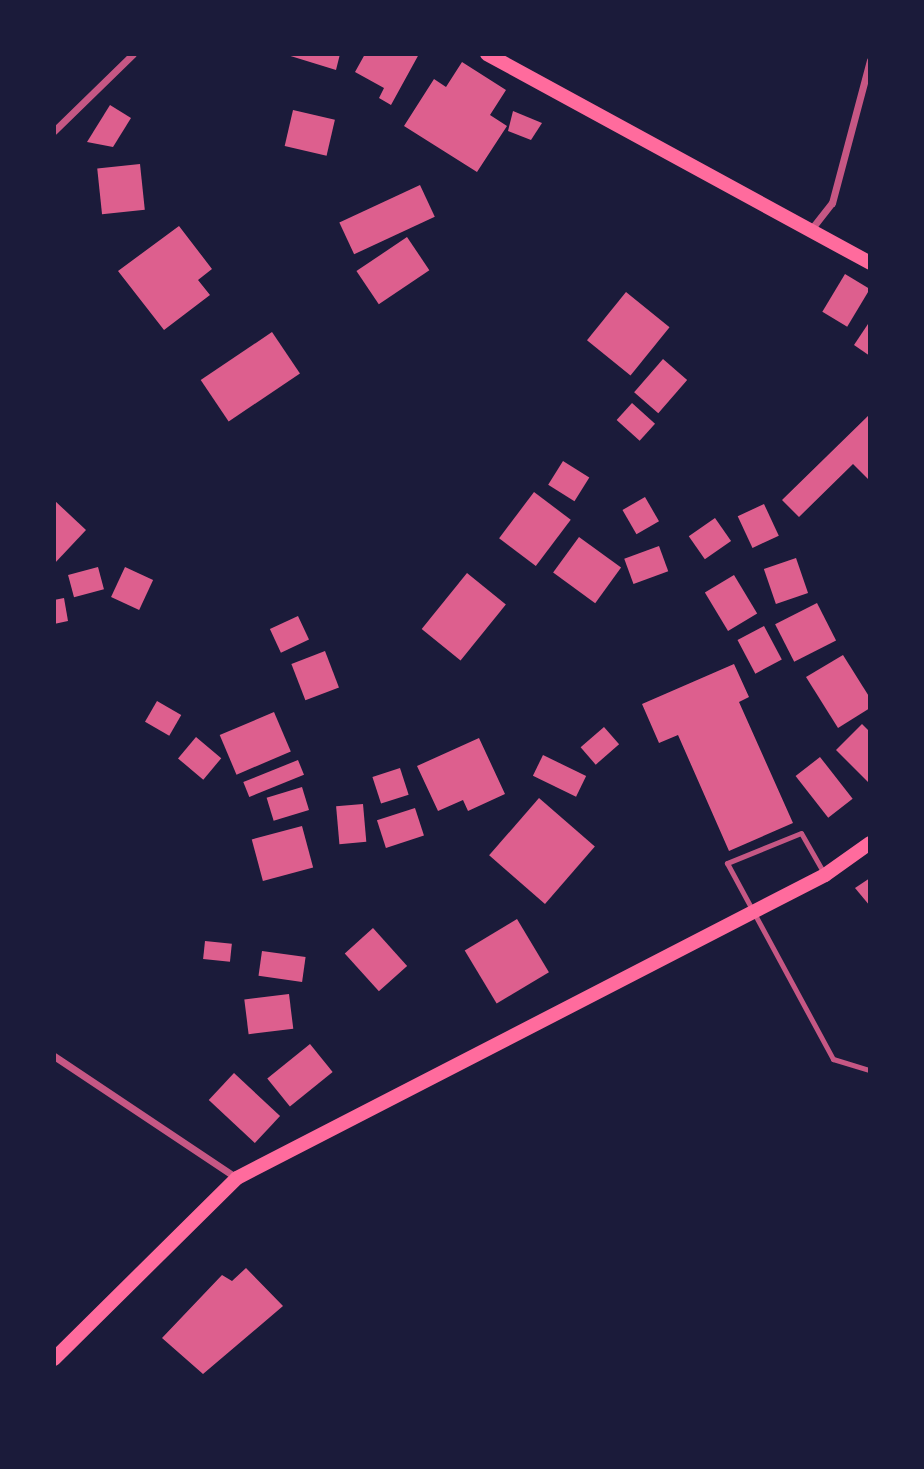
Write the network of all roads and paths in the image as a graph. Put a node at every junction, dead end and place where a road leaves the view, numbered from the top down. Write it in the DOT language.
graph roads {
  1 [pos="133,54"];
  2 [pos="487,54"];
  3 [pos="870,60"];
  4 [pos="54,131"];
  5 [pos="808,232"];
  6 [pos="870,263"];
  7 [pos="870,843"];
  8 [pos="825,875"];
  9 [pos="755,910"];
  10 [pos="54,1056"];
  11 [pos="870,1070"];
  12 [pos="237,1178"];
  13 [pos="54,1359"];
  1 -- 4 [label="street"];
  2 -- 5 [label="main road"];
  3 -- 5 [label="street"];
  5 -- 6 [label="main road"];
  7 -- 8 [label="main road"];
  8 -- 9 [label="main road"];
  8 -- 9 [label="lane"];
  9 -- 11 [label="lane"];
  9 -- 12 [label="main road"];
  10 -- 12 [label="street"];
  12 -- 13 [label="main road"];
}
